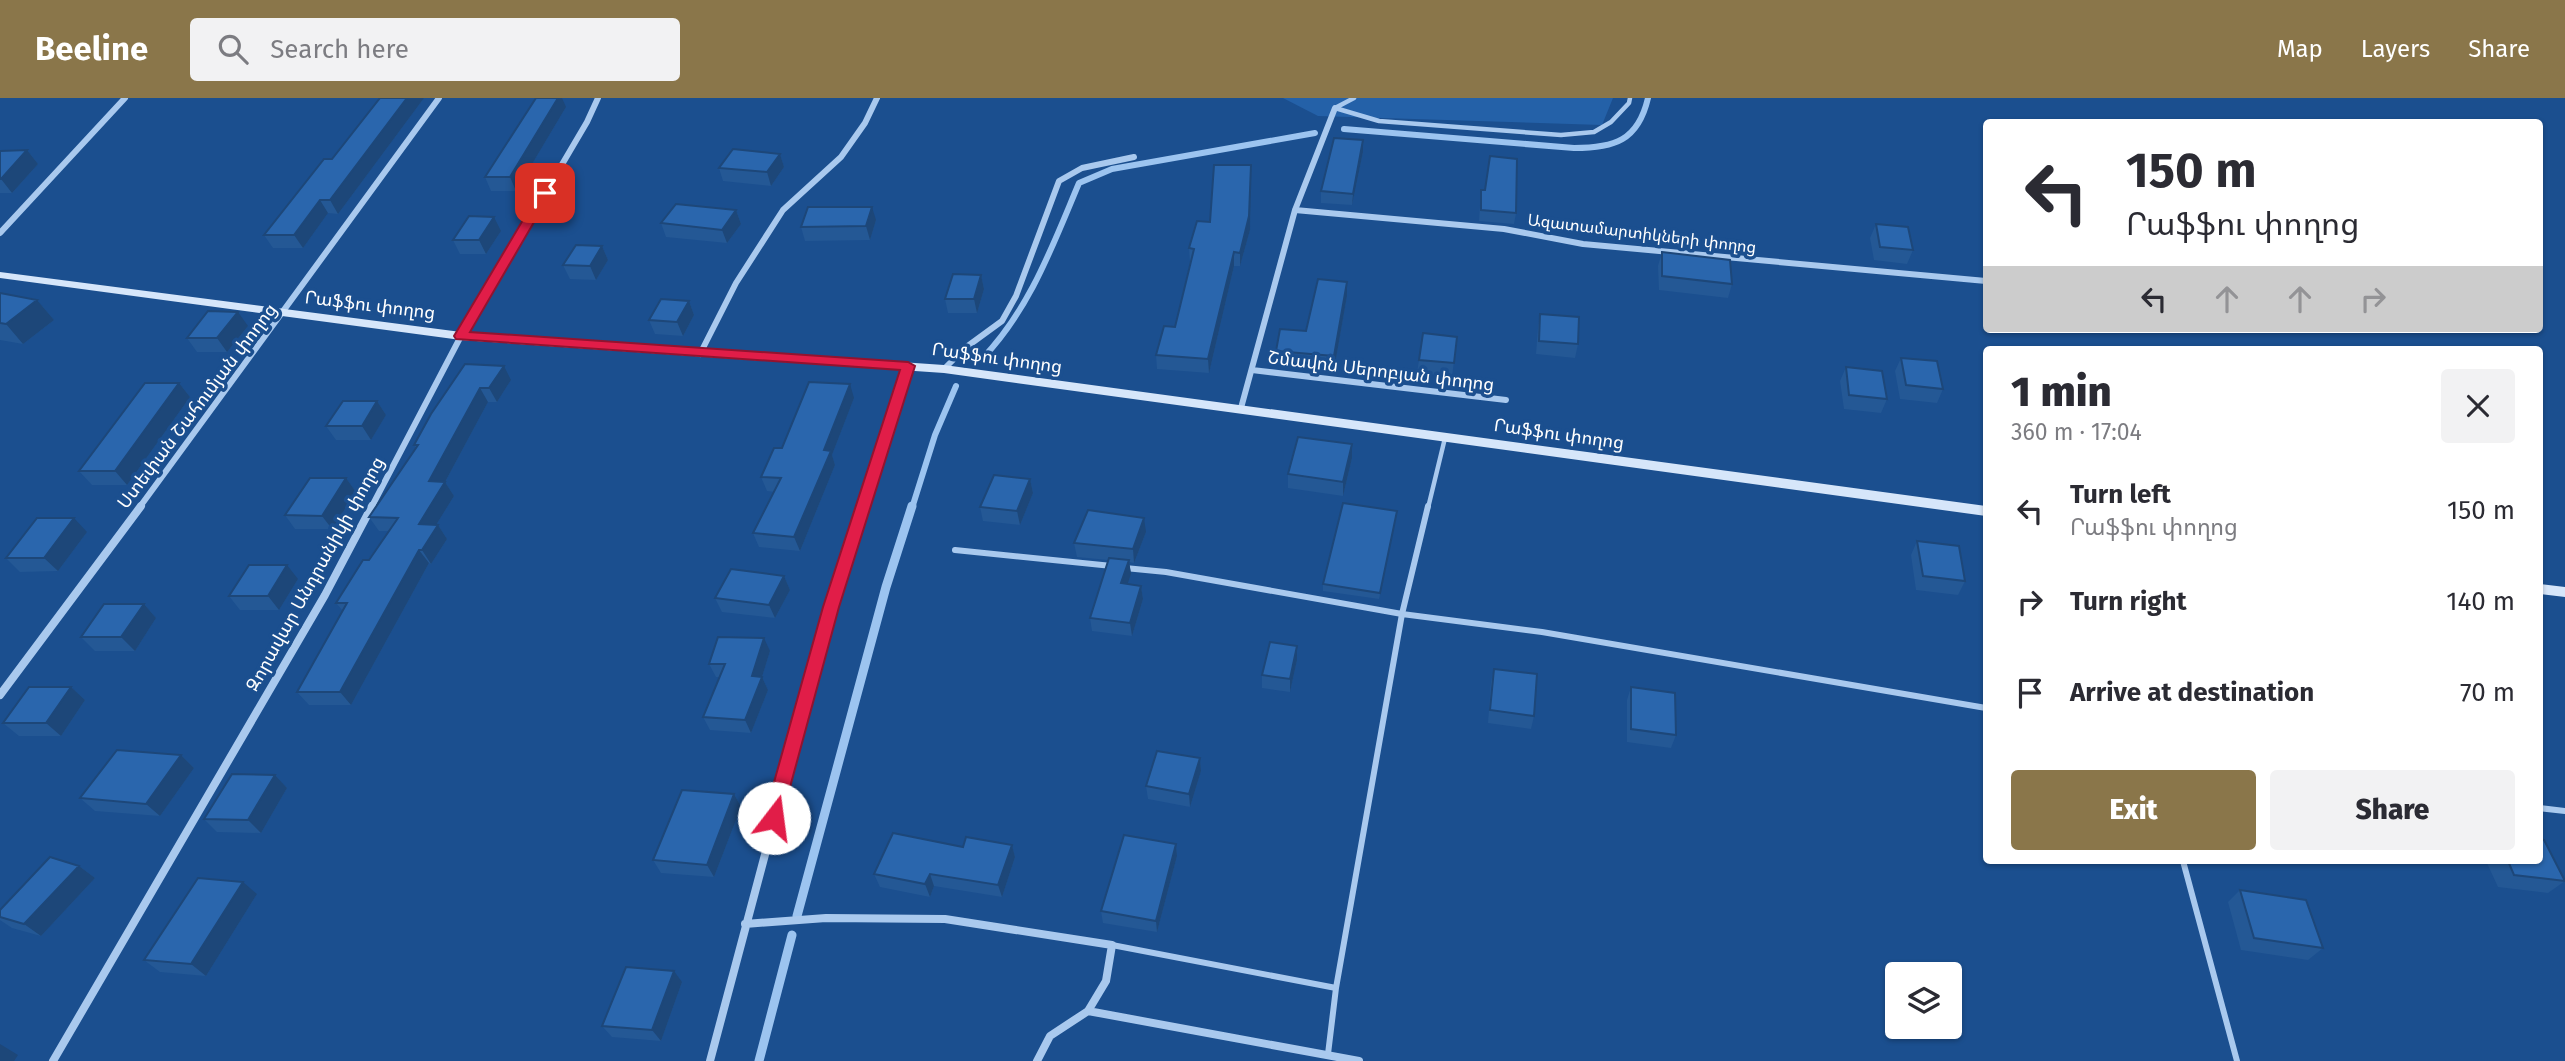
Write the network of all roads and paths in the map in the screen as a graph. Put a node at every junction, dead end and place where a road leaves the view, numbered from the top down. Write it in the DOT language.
graph roads {
  1 [pos="125,98"];
  2 [pos="439,98"];
  3 [pos="598,98"];
  4 [pos="877,98"];
  5 [pos="1354,98"];
  6 [pos="1630,98"];
  7 [pos="1335,108"];
  8 [pos="1134,157"];
  9 [pos="1295,210"];
  10 [pos="0,233"];
  11 [pos="0,275"];
  12 [pos="1983,281"];
  13 [pos="284,313"];
  14 [pos="461,336"];
  15 [pos="700,354"];
  16 [pos="908,366"];
  17 [pos="944,369"];
  18 [pos="1252,370"];
  19 [pos="1506,400"];
  20 [pos="1241,408"];
  21 [pos="1445,438"];
  22 [pos="1983,511"];
  23 [pos="955,550"];
  24 [pos="2543,590"];
  25 [pos="2565,593"];
  26 [pos="1402,614"];
  27 [pos="0,695"];
  28 [pos="1983,707"];
  29 [pos="2543,808"];
  30 [pos="2565,811"];
  31 [pos="2184,864"];
  32 [pos="745,924"];
  33 [pos="1112,945"];
  34 [pos="1336,988"];
  35 [pos="1088,1011"];
  36 [pos="1328,1054"];
  37 [pos="53,1061"];
  38 [pos="710,1061"];
  39 [pos="1037,1061"];
  40 [pos="1359,1061"];
  41 [pos="2237,1061"];
  1 -- 10 [label="street"];
  2 -- 13 [label="street, Ստեփան Շահումյան փողոց"];
  3 -- 14 [label="street, Զորավար Անդրանիկի փողոց"];
  4 -- 15 [label="street"];
  5 -- 7 [label="lane"];
  6 -- 7 [label="lane"];
  7 -- 9 [label="street"];
  8 -- 17 [label="street"];
  9 -- 12 [label="street, Ազատամարտիկների փողոց"];
  9 -- 18 [label="street"];
  11 -- 13 [label="main road, Րաֆֆու փողոց"];
  13 -- 14 [label="main road, Րաֆֆու փողոց"];
  13 -- 27 [label="street, Ստեփան Շահումյան փողոց"];
  14 -- 15 [label="main road, Րաֆֆու փողոց"];
  14 -- 37 [label="street, Զորավար Անդրանիկի փողոց"];
  15 -- 16 [label="main road, Րաֆֆու փողոց"];
  16 -- 17 [label="main road, Րաֆֆու փողոց"];
  16 -- 32 [label="street"];
  17 -- 20 [label="main road, Րաֆֆու փողոց"];
  18 -- 19 [label="street, Շմավոն Սերոբյան փողոց"];
  18 -- 20 [label="street"];
  20 -- 21 [label="main road, Րաֆֆու փողոց"];
  21 -- 22 [label="main road, Րաֆֆու փողոց"];
  21 -- 26 [label="lane"];
  23 -- 26 [label="lane"];
  24 -- 25 [label="main road"];
  26 -- 28 [label="lane"];
  26 -- 34 [label="lane"];
  29 -- 30 [label="lane"];
  31 -- 41 [label="lane"];
  32 -- 33 [label="street"];
  32 -- 38 [label="street"];
  33 -- 34 [label="lane"];
  33 -- 35 [label="street"];
  34 -- 36 [label="lane"];
  35 -- 36 [label="street"];
  35 -- 39 [label="street"];
  36 -- 40 [label="street"];
}
